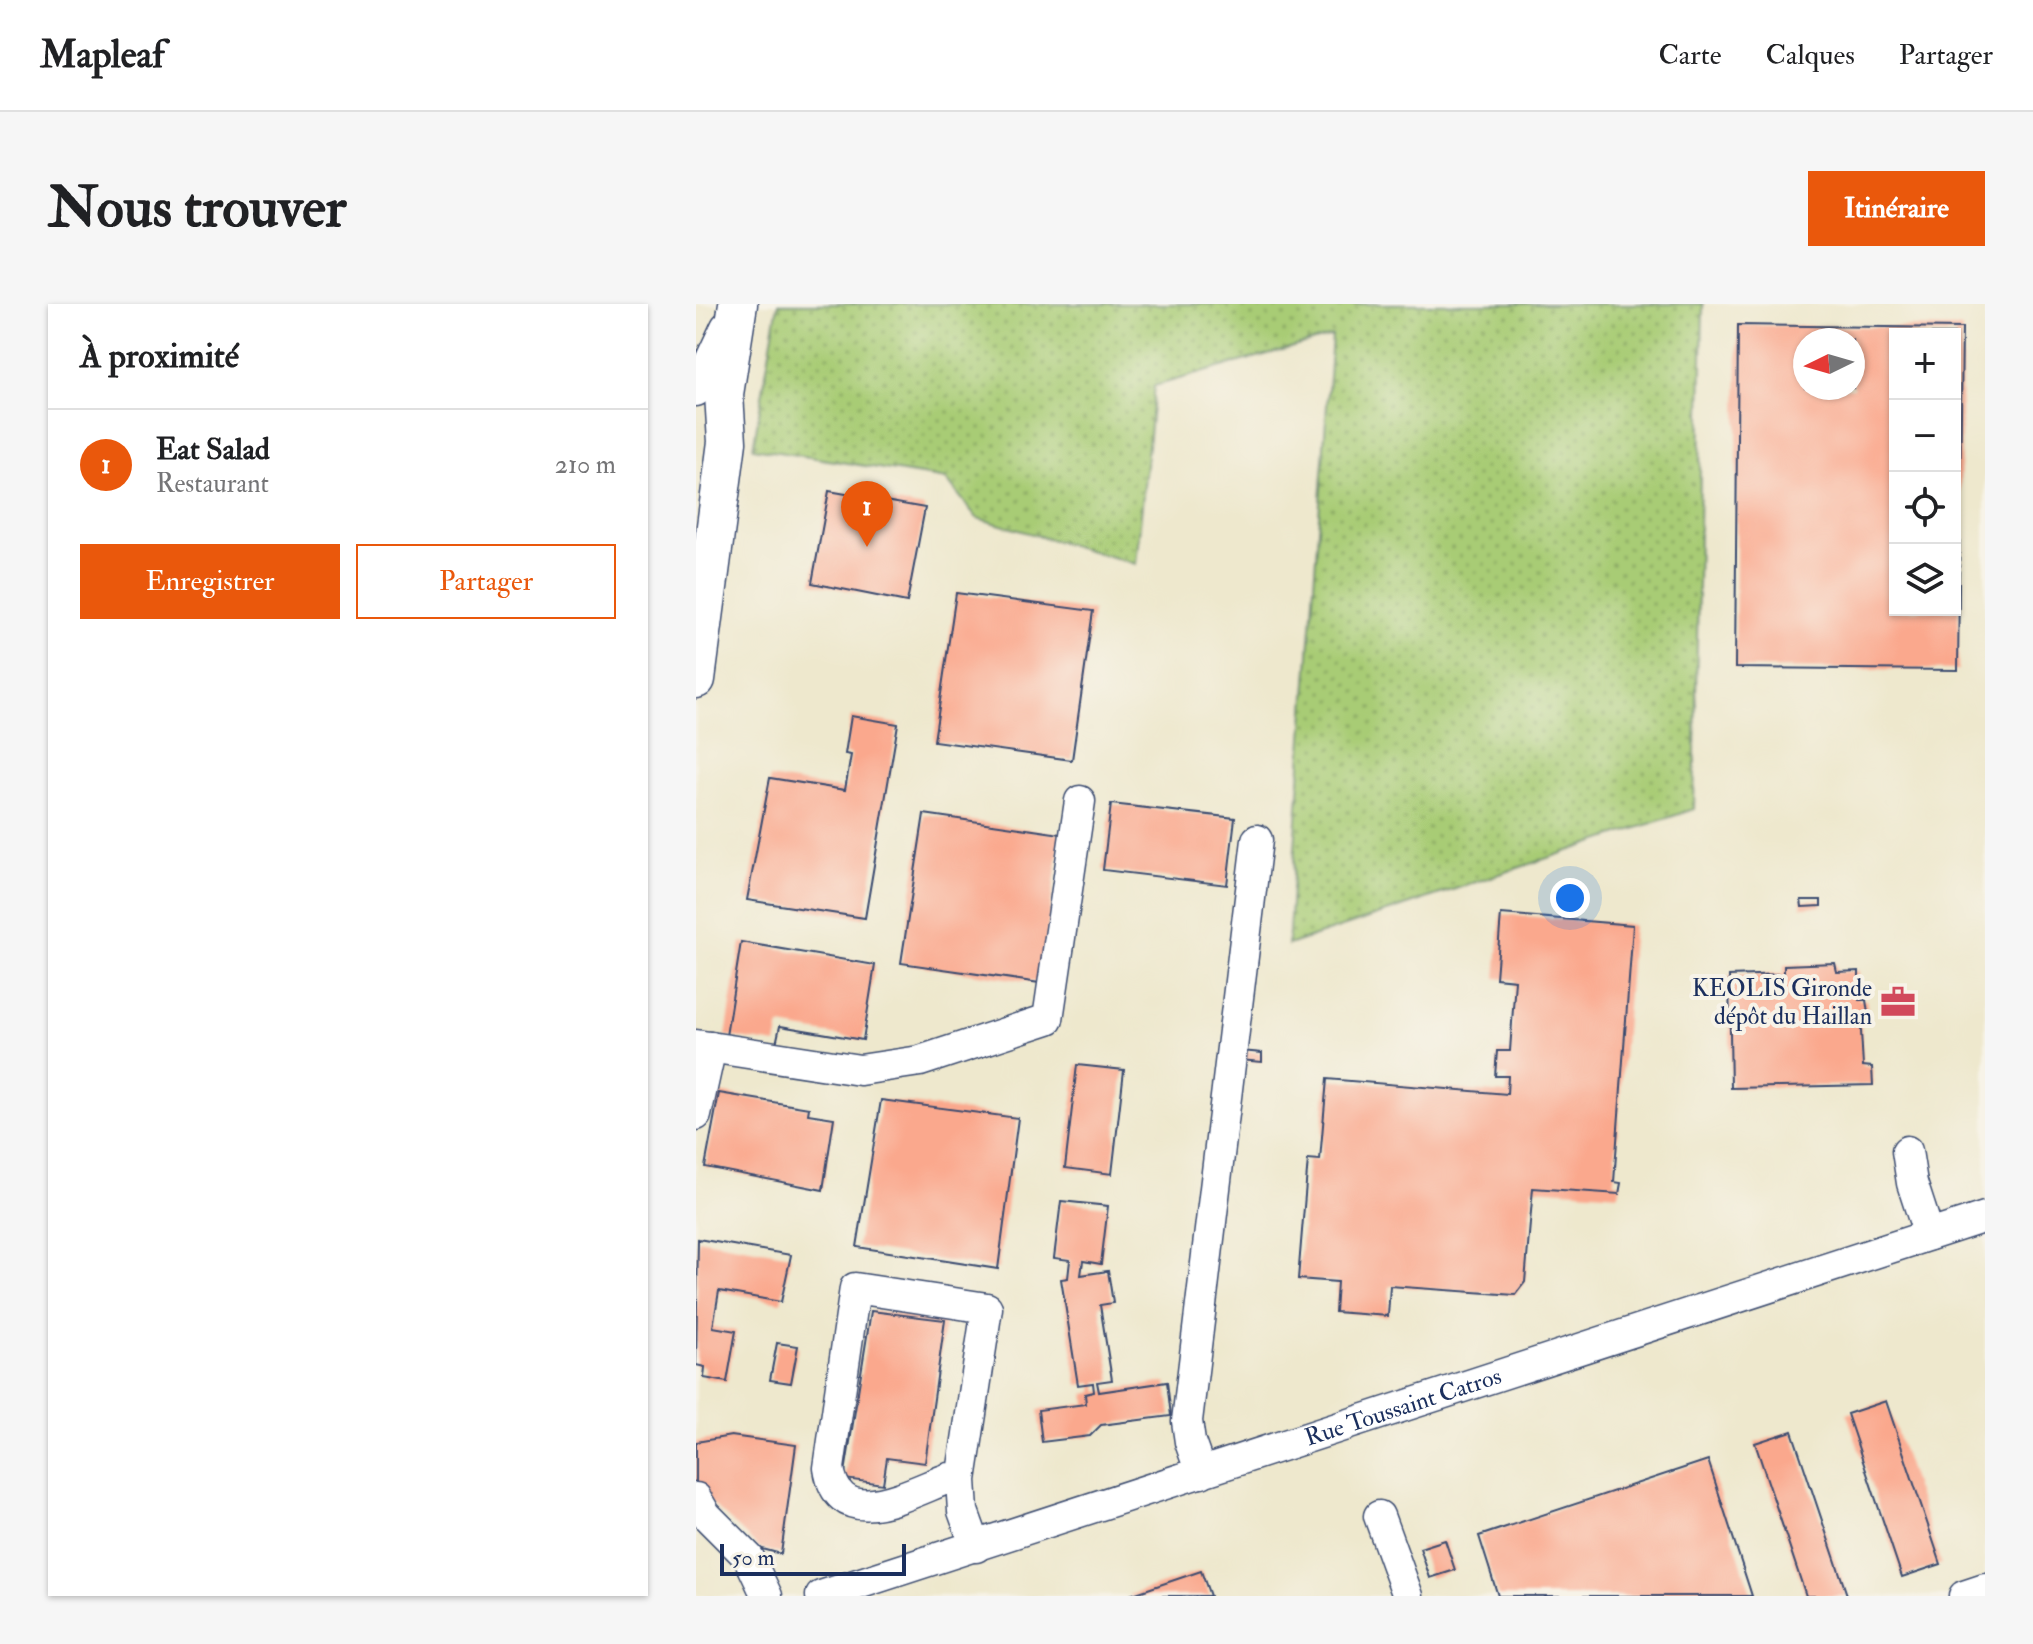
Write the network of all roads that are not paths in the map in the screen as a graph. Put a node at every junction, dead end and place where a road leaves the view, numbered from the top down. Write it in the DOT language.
graph roads {
  1 [pos="738,304"];
  2 [pos="710,392"];
  3 [pos="696,499"];
  4 [pos="696,679"];
  5 [pos="1080,801"];
  6 [pos="1257,840"];
  7 [pos="704,1046"];
  8 [pos="696,1115"];
  9 [pos="1907,1151"];
  10 [pos="1985,1217"];
  11 [pos="1929,1235"];
  12 [pos="1201,1473"];
  13 [pos="961,1480"];
  14 [pos="696,1498"];
  15 [pos="1379,1516"];
  16 [pos="976,1547"];
  17 [pos="1985,1589"];
  18 [pos="767,1596"];
  19 [pos="821,1596"];
  20 [pos="1408,1596"];
  21 [pos="1964,1596"];
  1 -- 2 [label="main road"];
  2 -- 3 [label="main road"];
  2 -- 4 [label="main road"];
  5 -- 7 [label="street"];
  6 -- 12 [label="street"];
  7 -- 8 [label="street"];
  9 -- 11 [label="street"];
  10 -- 11 [label="street, Rue Toussaint Catros"];
  11 -- 12 [label="street, Rue Toussaint Catros"];
  12 -- 16 [label="street, Rue Toussaint Catros"];
  13 -- 13 [label="street"];
  13 -- 16 [label="street"];
  14 -- 18 [label="street"];
  15 -- 20 [label="street"];
  16 -- 19 [label="street, Rue Toussaint Catros"];
  17 -- 21 [label="street"];
}
